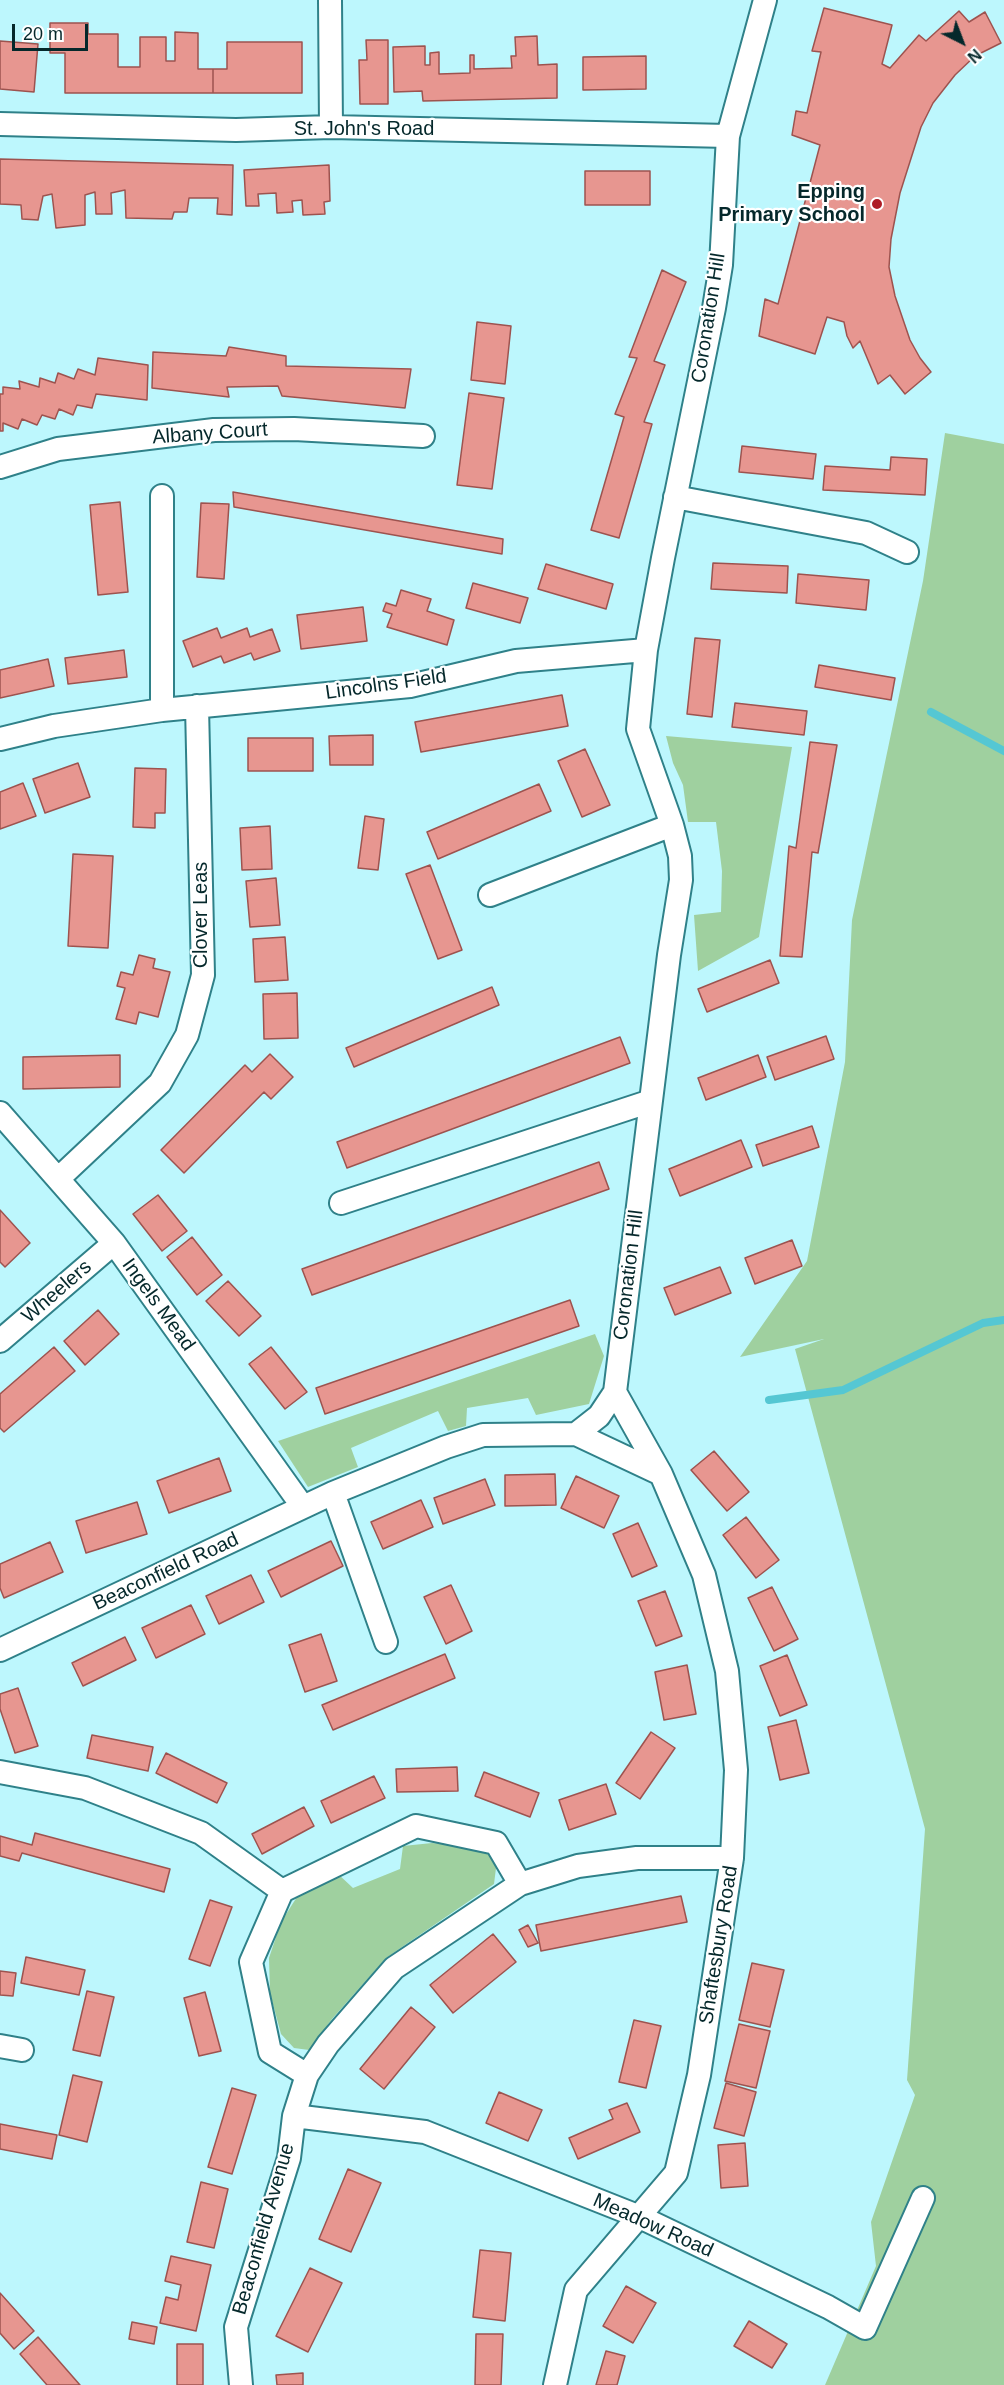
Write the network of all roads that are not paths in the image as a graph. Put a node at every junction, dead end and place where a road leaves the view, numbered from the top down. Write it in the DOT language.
graph roads {
  1 [pos="330,0"];
  2 [pos="765,0"];
  3 [pos="0,124"];
  4 [pos="331,127"];
  5 [pos="728,136"];
  6 [pos="423,436"];
  7 [pos="0,467"];
  8 [pos="162,496"];
  9 [pos="675,497"];
  10 [pos="907,552"];
  11 [pos="646,650"];
  12 [pos="198,706"];
  13 [pos="162,710"];
  14 [pos="0,739"];
  15 [pos="672,825"];
  16 [pos="490,895"];
  17 [pos="651,1101"];
  18 [pos="0,1113"];
  19 [pos="58,1179"];
  20 [pos="341,1203"];
  21 [pos="114,1243"];
  22 [pos="0,1341"];
  23 [pos="615,1392"];
  24 [pos="576,1434"];
  25 [pos="662,1474"];
  26 [pos="333,1493"];
  27 [pos="303,1507"];
  28 [pos="386,1642"];
  29 [pos="0,1650"];
  30 [pos="0,1772"];
  31 [pos="732,1858"];
  32 [pos="520,1884"];
  33 [pos="282,1892"];
  34 [pos="307,2075"];
  35 [pos="294,2116"];
  36 [pos="923,2198"];
  37 [pos="640,2217"];
  38 [pos="241,2385"];
  39 [pos="555,2385"];
  1 -- 4 [label="street"];
  2 -- 5 [label="street, Coronation Hill"];
  3 -- 4 [label="street, St. John's Road"];
  4 -- 5 [label="street, St. John's Road"];
  5 -- 9 [label="street, Coronation Hill"];
  6 -- 7 [label="street, Albany Court"];
  8 -- 13 [label="street"];
  9 -- 10 [label="street"];
  9 -- 11 [label="street, Coronation Hill"];
  11 -- 12 [label="street, Lincolns Field"];
  11 -- 15 [label="street, Coronation Hill"];
  12 -- 13 [label="street, Lincolns Field"];
  12 -- 19 [label="street, Clover Leas"];
  13 -- 14 [label="street, Lincolns Field"];
  15 -- 16 [label="street"];
  15 -- 17 [label="street, Coronation Hill"];
  17 -- 20 [label="street"];
  17 -- 23 [label="street, Coronation Hill"];
  18 -- 19 [label="street, Ingels Mead"];
  19 -- 21 [label="street, Ingels Mead"];
  21 -- 22 [label="street, Wheelers"];
  21 -- 27 [label="street, Ingels Mead"];
  23 -- 24 [label="street, Coronation Hill"];
  23 -- 25 [label="street, Shaftesbury Road"];
  24 -- 25 [label="street"];
  24 -- 26 [label="street, Beaconfield Road"];
  25 -- 31 [label="street, Shaftesbury Road"];
  26 -- 27 [label="street, Beaconfield Road"];
  26 -- 28 [label="street"];
  27 -- 29 [label="street, Beaconfield Road"];
  30 -- 33 [label="street"];
  31 -- 32 [label="street, Beaconfield Avenue"];
  31 -- 37 [label="street, Shaftesbury Road"];
  32 -- 33 [label="street"];
  32 -- 34 [label="street, Beaconfield Avenue"];
  33 -- 34 [label="street"];
  34 -- 35 [label="street, Beaconfield Avenue"];
  35 -- 37 [label="street, Meadow Road"];
  35 -- 38 [label="street, Beaconfield Avenue"];
  36 -- 37 [label="street, Meadow Road"];
  37 -- 39 [label="street, Shaftesbury Road"];
}
